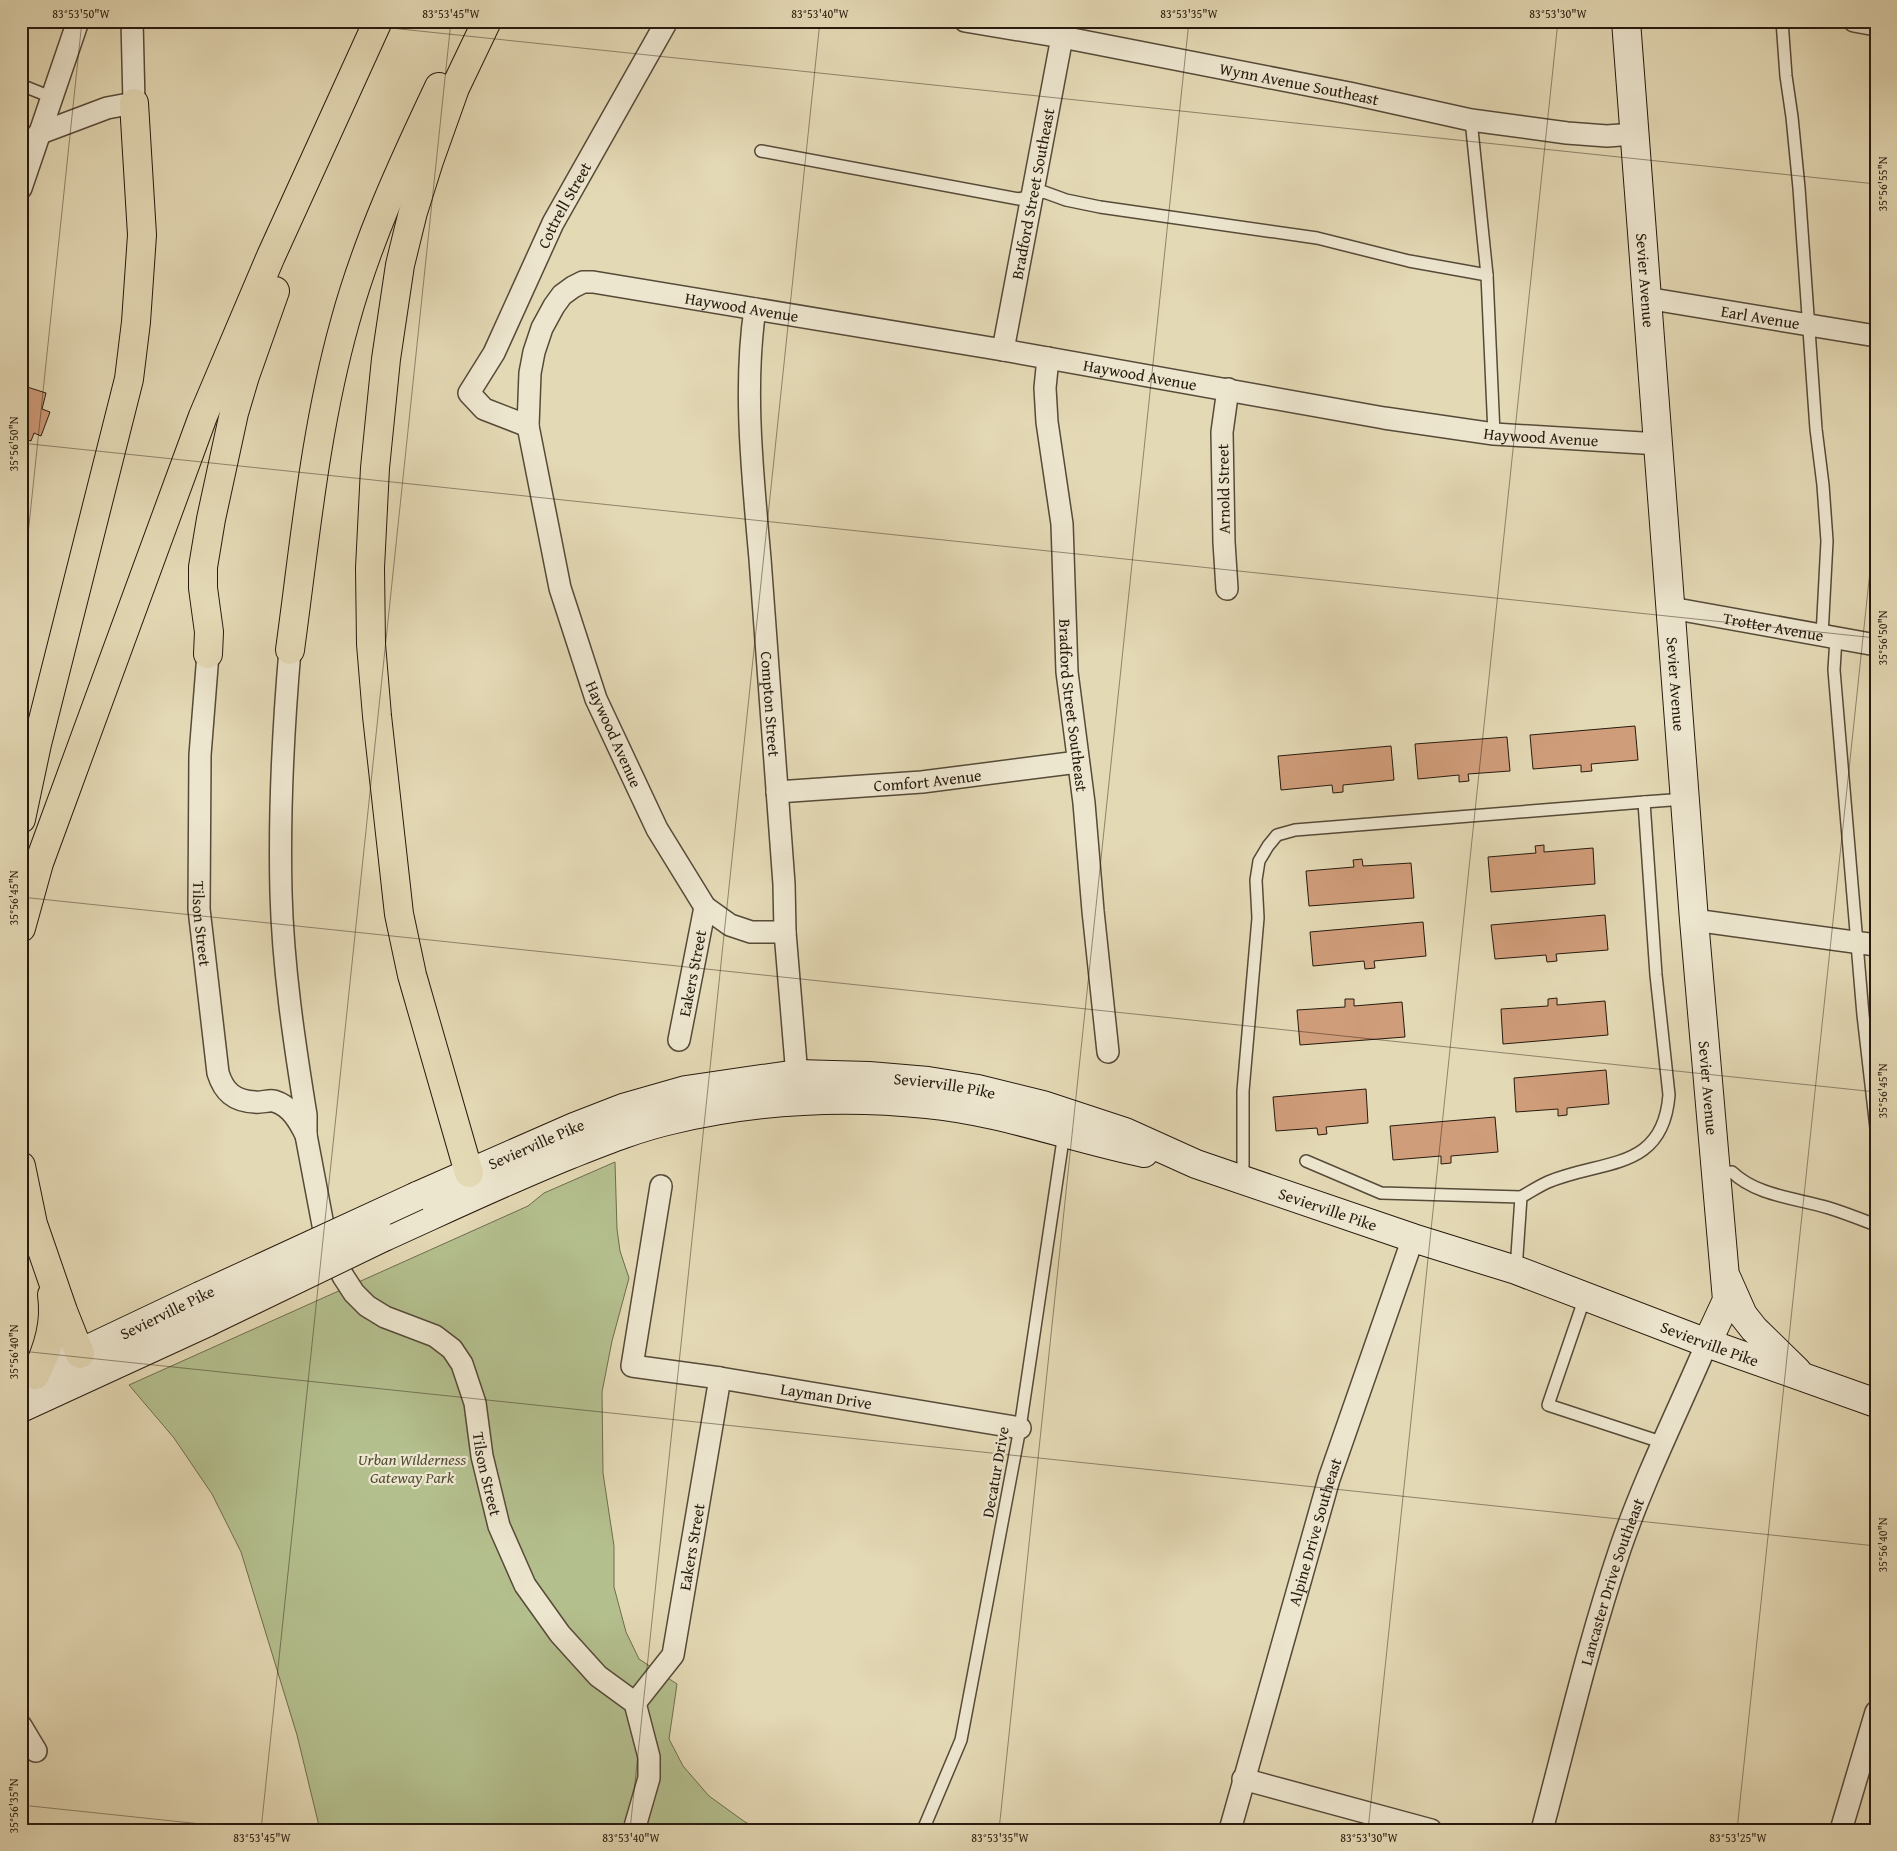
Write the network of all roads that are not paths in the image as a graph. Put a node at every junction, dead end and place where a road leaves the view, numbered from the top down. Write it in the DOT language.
graph roads {
  1 [pos="78,21"];
  2 [pos="132,21"];
  3 [pos="378,21"];
  4 [pos="478,21"];
  5 [pos="487,21"];
  6 [pos="667,21"];
  7 [pos="965,21"];
  8 [pos="1626,21"];
  9 [pos="1782,21"];
  10 [pos="1854,21"];
  11 [pos="1876,25"];
  12 [pos="1062,37"];
  13 [pos="21,85"];
  14 [pos="51,97"];
  15 [pos="134,103"];
  16 [pos="337,110"];
  17 [pos="1471,120"];
  18 [pos="38,134"];
  19 [pos="1634,134"];
  20 [pos="761,150"];
  21 [pos="21,188"];
  22 [pos="1032,194"];
  23 [pos="1487,274"];
  24 [pos="1646,298"];
  25 [pos="755,309"];
  26 [pos="1808,323"];
  27 [pos="1876,336"];
  28 [pos="1003,350"];
  29 [pos="1048,358"];
  30 [pos="1228,389"];
  31 [pos="528,426"];
  32 [pos="1494,434"];
  33 [pos="1659,444"];
  34 [pos="1227,589"];
  35 [pos="1671,608"];
  36 [pos="1829,637"];
  37 [pos="1876,645"];
  38 [pos="290,650"];
  39 [pos="208,654"];
  40 [pos="1078,762"];
  41 [pos="777,792"];
  42 [pos="1685,799"];
  43 [pos="1644,802"];
  44 [pos="21,819"];
  45 [pos="705,907"];
  46 [pos="1694,920"];
  47 [pos="21,928"];
  48 [pos="785,932"];
  49 [pos="1866,943"];
  50 [pos="679,1040"];
  51 [pos="1108,1052"];
  52 [pos="298,1066"];
  53 [pos="798,1087"];
  54 [pos="273,1101"];
  55 [pos="1065,1123"];
  56 [pos="1876,1128"];
  57 [pos="306,1135"];
  58 [pos="1306,1161"];
  59 [pos="21,1166"];
  60 [pos="1717,1173"];
  61 [pos="1242,1180"];
  62 [pos="472,1185"];
  63 [pos="661,1186"];
  64 [pos="1521,1197"];
  65 [pos="1876,1225"];
  66 [pos="1413,1238"];
  67 [pos="46,1261"];
  68 [pos="1516,1270"];
  69 [pos="1725,1273"];
  70 [pos="1584,1296"];
  71 [pos="1707,1343"];
  72 [pos="85,1365"];
  73 [pos="1804,1377"];
  74 [pos="28,1378"];
  75 [pos="720,1378"];
  76 [pos="1876,1403"];
  77 [pos="21,1408"];
  78 [pos="1020,1428"];
  79 [pos="1664,1443"];
  80 [pos="635,1703"];
  81 [pos="1876,1712"];
  82 [pos="21,1726"];
  83 [pos="36,1752"];
  84 [pos="1243,1779"];
  85 [pos="634,1830"];
  86 [pos="923,1830"];
  87 [pos="1230,1830"];
  88 [pos="1432,1830"];
  89 [pos="1542,1830"];
  90 [pos="1841,1830"];
  1 -- 14 [label="street"];
  2 -- 15 [label="street"];
  3 -- 16 [label="highway"];
  4 -- 38 [label="highway"];
  5 -- 62 [label="highway"];
  6 -- 31 [label="street, Cottrell Street"];
  7 -- 12 [label="street, Wynn Avenue Southeast"];
  8 -- 19 [label="street, Sevier Avenue"];
  9 -- 26 [label="lane"];
  10 -- 11 [label="street"];
  12 -- 17 [label="street, Wynn Avenue Southeast"];
  12 -- 22 [label="street, Bradford Street Southeast"];
  13 -- 14 [label="lane"];
  14 -- 18 [label="street"];
  15 -- 18 [label="street"];
  15 -- 44 [label="highway"];
  16 -- 39 [label="highway"];
  16 -- 47 [label="highway"];
  17 -- 19 [label="street, Wynn Avenue Southeast"];
  17 -- 23 [label="lane"];
  18 -- 21 [label="street"];
  19 -- 24 [label="street, Sevier Avenue"];
  20 -- 22 [label="lane"];
  22 -- 23 [label="lane"];
  22 -- 28 [label="street, Bradford Street Southeast"];
  23 -- 32 [label="lane"];
  24 -- 26 [label="street, Earl Avenue"];
  24 -- 33 [label="street, Sevier Avenue"];
  25 -- 28 [label="street, Haywood Avenue"];
  25 -- 31 [label="street, Haywood Avenue"];
  25 -- 41 [label="street, Compton Street"];
  26 -- 27 [label="street, Earl Avenue"];
  26 -- 36 [label="lane"];
  28 -- 29 [label="street, Haywood Avenue"];
  29 -- 30 [label="street, Haywood Avenue"];
  29 -- 40 [label="street, Bradford Street Southeast"];
  30 -- 32 [label="street, Haywood Avenue"];
  30 -- 34 [label="street, Arnold Street"];
  31 -- 45 [label="street, Haywood Avenue"];
  32 -- 33 [label="street, Haywood Avenue"];
  33 -- 35 [label="street, Sevier Avenue"];
  35 -- 36 [label="street, Trotter Avenue"];
  35 -- 42 [label="street, Sevier Avenue"];
  36 -- 37 [label="street, Trotter Avenue"];
  36 -- 49 [label="lane"];
  38 -- 52 [label="street, Tilson Street"];
  39 -- 54 [label="street, Tilson Street"];
  40 -- 41 [label="street, Comfort Avenue"];
  40 -- 51 [label="street, Bradford Street Southeast"];
  41 -- 48 [label="street, Compton Street"];
  42 -- 43 [label="lane"];
  42 -- 46 [label="street, Sevier Avenue"];
  43 -- 61 [label="lane"];
  43 -- 64 [label="lane"];
  45 -- 48 [label="street, Haywood Avenue"];
  45 -- 50 [label="street, Eakers Street"];
  46 -- 49 [label="street"];
  46 -- 60 [label="street, Sevier Avenue"];
  48 -- 53 [label="street, Compton Street"];
  49 -- 56 [label="lane"];
  52 -- 54 [label="street"];
  52 -- 57 [label="street, Tilson Street"];
  53 -- 55 [label="street, Sevierville Pike"];
  53 -- 62 [label="street, Sevierville Pike"];
  54 -- 57 [label="street, Tilson Street"];
  55 -- 61 [label="street, Sevierville Pike"];
  55 -- 78 [label="lane, Decatur Drive"];
  57 -- 80 [label="street, Tilson Street"];
  58 -- 64 [label="lane"];
  59 -- 67 [label="highway"];
  60 -- 65 [label="lane"];
  60 -- 69 [label="street, Sevier Avenue"];
  61 -- 66 [label="street, Sevierville Pike"];
  62 -- 72 [label="street, Sevierville Pike, bridge"];
  62 -- 72 [label="street, Sevierville Pike, bridge"];
  63 -- 75 [label="street, Layman Drive"];
  64 -- 68 [label="lane"];
  66 -- 68 [label="street, Sevierville Pike"];
  66 -- 84 [label="street, Alpine Drive Southeast"];
  67 -- 72 [label="highway"];
  67 -- 74 [label="highway"];
  68 -- 70 [label="street, Sevierville Pike"];
  69 -- 71 [label="street, Sevier Avenue"];
  69 -- 73 [label="street"];
  70 -- 71 [label="street, Sevierville Pike"];
  70 -- 79 [label="lane"];
  71 -- 73 [label="street, Sevierville Pike"];
  71 -- 79 [label="street, Lancaster Drive Southeast"];
  72 -- 74 [label="street, Sevierville Pike"];
  72 -- 77 [label="street, Sevierville Pike"];
  73 -- 76 [label="street, Sevierville Pike"];
  75 -- 78 [label="street, Layman Drive"];
  75 -- 80 [label="street, Eakers Street"];
  78 -- 86 [label="lane, Decatur Drive"];
  79 -- 89 [label="street, Lancaster Drive Southeast"];
  80 -- 85 [label="street"];
  81 -- 90 [label="street"];
  82 -- 83 [label="street"];
  84 -- 87 [label="street, Alpine Drive Southeast"];
  84 -- 88 [label="street"];
}
